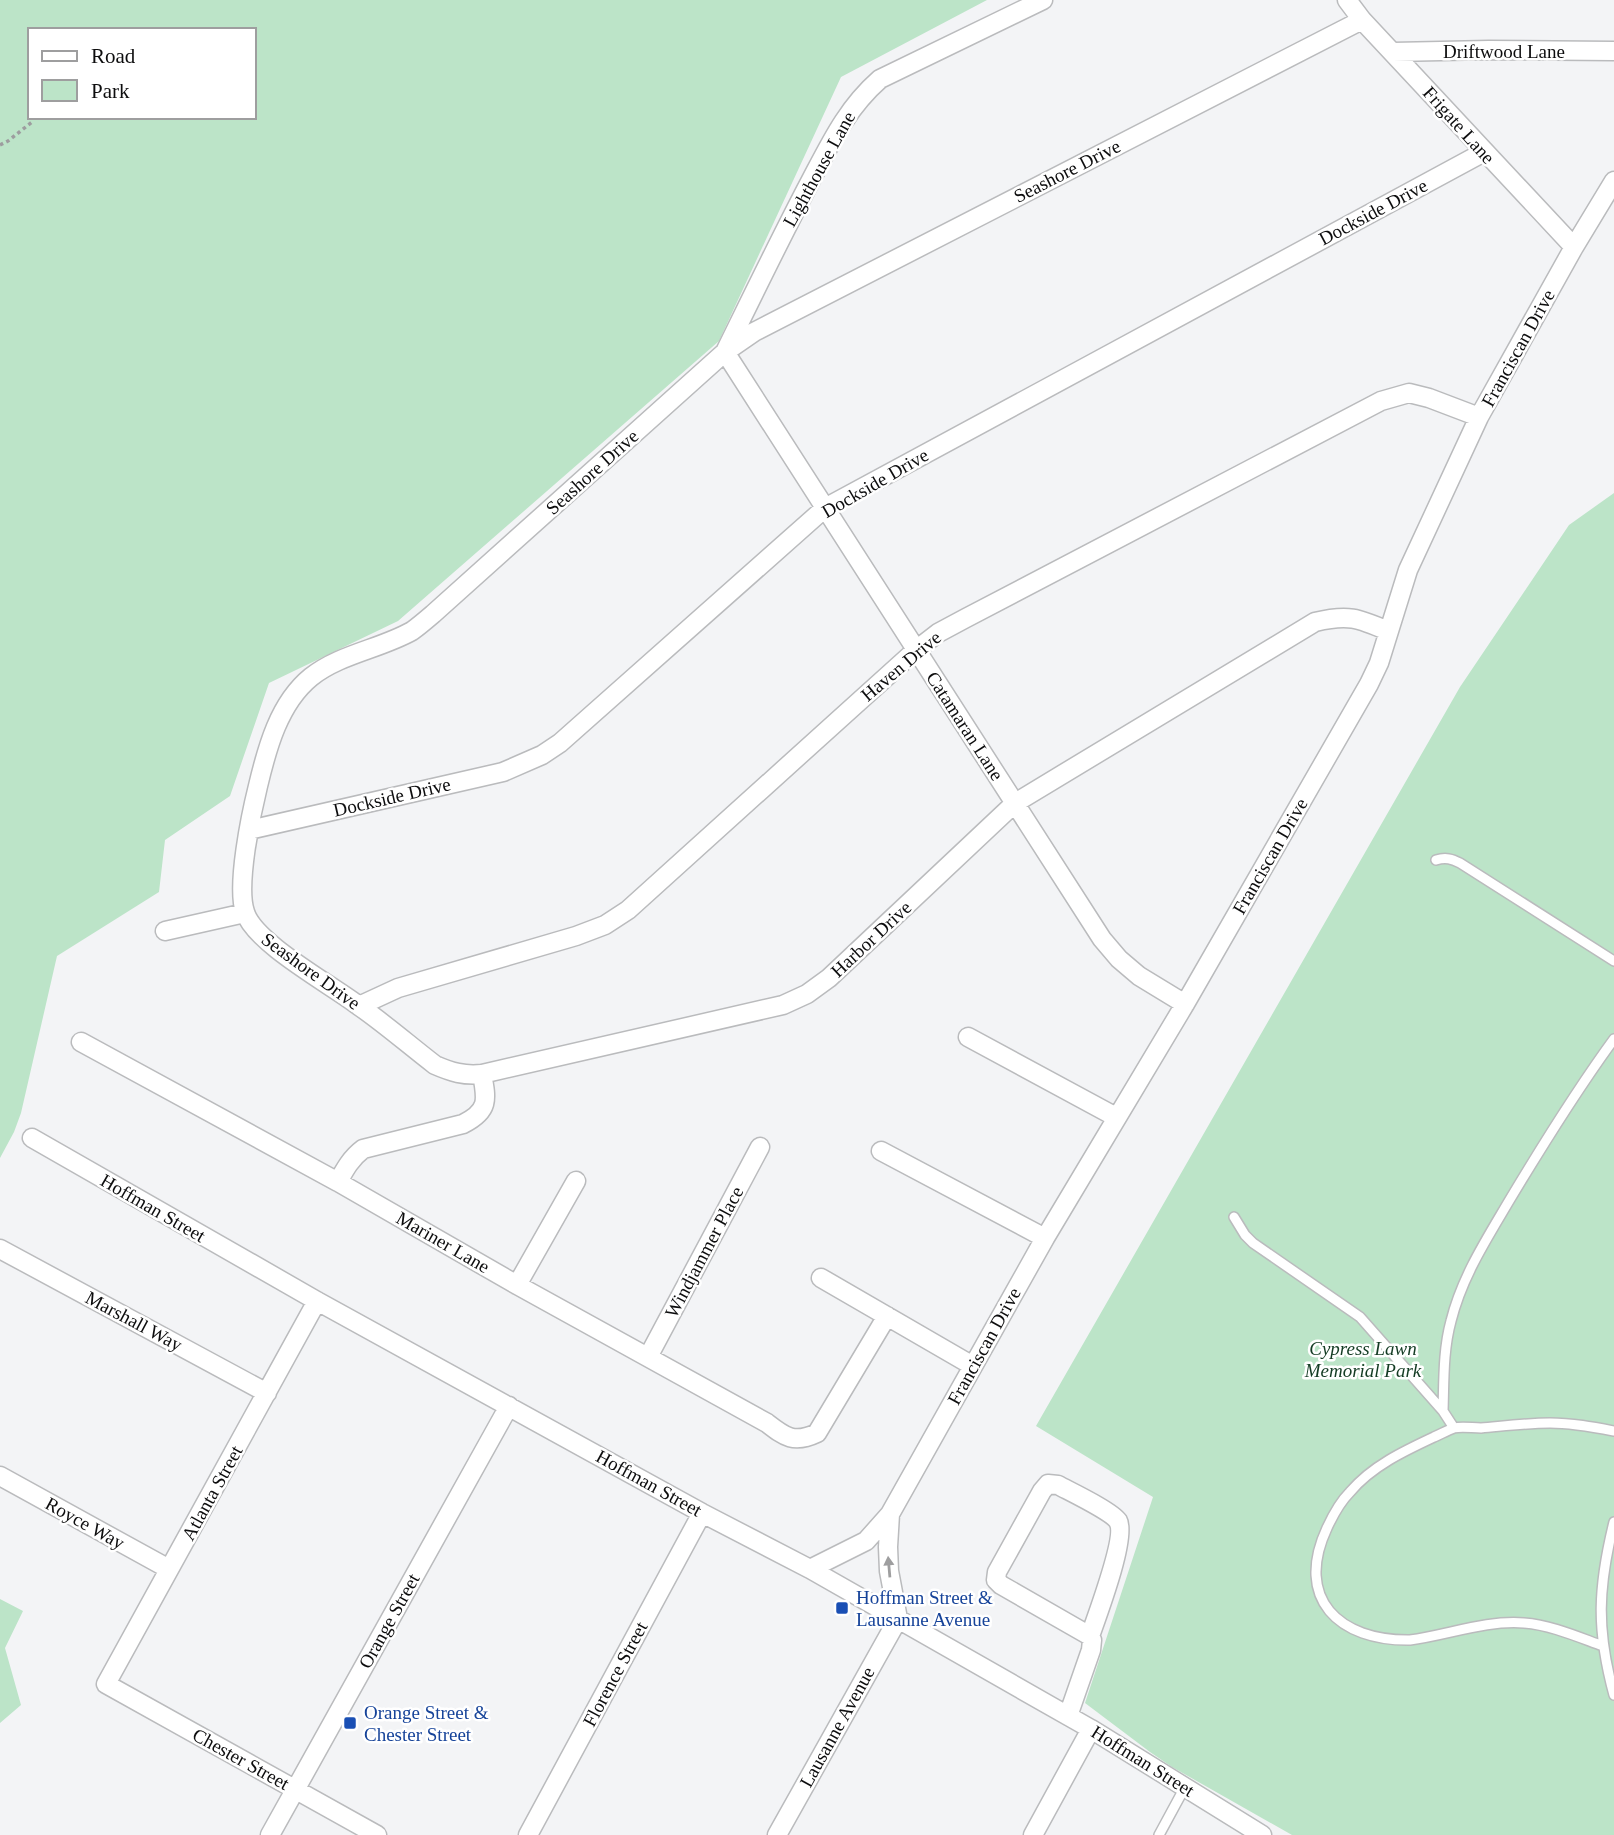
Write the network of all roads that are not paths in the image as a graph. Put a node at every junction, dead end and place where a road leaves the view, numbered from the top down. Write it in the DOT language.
graph roads {
  1 [pos="1043,0"];
  2 [pos="1347,0"];
  3 [pos="1362,20"];
  4 [pos="1614,51"];
  5 [pos="1393,52"];
  6 [pos="1483,152"];
  7 [pos="1614,181"];
  8 [pos="1574,247"];
  9 [pos="724,352"];
  10 [pos="1479,417"];
  11 [pos="825,508"];
  12 [pos="1388,631"];
  13 [pos="916,650"];
  14 [pos="1015,803"];
  15 [pos="249,830"];
  16 [pos="1436,860"];
  17 [pos="245,913"];
  18 [pos="165,932"];
  19 [pos="1614,961"];
  20 [pos="1185,1004"];
  21 [pos="359,1006"];
  22 [pos="968,1037"];
  23 [pos="1614,1040"];
  24 [pos="80,1042"];
  25 [pos="482,1074"];
  26 [pos="1116,1117"];
  27 [pos="32,1139"];
  28 [pos="760,1147"];
  29 [pos="881,1151"];
  30 [pos="576,1181"];
  31 [pos="338,1182"];
  32 [pos="1234,1217"];
  33 [pos="1045,1238"];
  34 [pos="0,1249"];
  35 [pos="821,1278"];
  36 [pos="517,1285"];
  37 [pos="317,1301"];
  38 [pos="887,1316"];
  39 [pos="648,1357"];
  40 [pos="973,1366"];
  41 [pos="267,1393"];
  42 [pos="509,1406"];
  43 [pos="1443,1412"];
  44 [pos="1454,1428"];
  45 [pos="1614,1431"];
  46 [pos="0,1476"];
  47 [pos="702,1513"];
  48 [pos="890,1514"];
  49 [pos="1614,1522"];
  50 [pos="169,1569"];
  51 [pos="810,1569"];
  52 [pos="898,1619"];
  53 [pos="1090,1636"];
  54 [pos="1603,1646"];
  55 [pos="106,1684"];
  56 [pos="1614,1695"];
  57 [pos="1068,1716"];
  58 [pos="1091,1729"];
  59 [pos="1185,1787"];
  60 [pos="295,1789"];
  61 [pos="270,1835"];
  62 [pos="377,1835"];
  63 [pos="528,1835"];
  64 [pos="777,1835"];
  65 [pos="1033,1835"];
  66 [pos="1159,1835"];
  67 [pos="1262,1835"];
  1 -- 9 [label="street, Lighthouse Lane"];
  2 -- 3 [label="street, Frigate Lane"];
  3 -- 5 [label="street, Frigate Lane"];
  3 -- 9 [label="street, Seashore Drive"];
  4 -- 5 [label="street, Driftwood Lane"];
  5 -- 6 [label="street, Frigate Lane"];
  6 -- 8 [label="street, Frigate Lane"];
  6 -- 11 [label="street, Dockside Drive"];
  7 -- 8 [label="street, Franciscan Drive"];
  8 -- 10 [label="street, Franciscan Drive"];
  9 -- 11 [label="street, Catamaran Lane"];
  9 -- 15 [label="street, Seashore Drive"];
  10 -- 12 [label="street, Franciscan Drive"];
  10 -- 13 [label="street, Haven Drive"];
  11 -- 13 [label="street, Catamaran Lane"];
  11 -- 15 [label="street, Dockside Drive"];
  12 -- 14 [label="street, Harbor Drive"];
  12 -- 20 [label="street, Franciscan Drive"];
  13 -- 14 [label="street, Catamaran Lane"];
  13 -- 21 [label="street, Haven Drive"];
  14 -- 20 [label="street, Catamaran Lane"];
  14 -- 25 [label="street, Harbor Drive"];
  15 -- 17 [label="street, Seashore Drive"];
  16 -- 19 [label="lane"];
  17 -- 18 [label="street"];
  17 -- 21 [label="street, Seashore Drive"];
  20 -- 26 [label="street, Franciscan Drive"];
  21 -- 25 [label="street, Seashore Drive"];
  22 -- 26 [label="street"];
  23 -- 43 [label="lane"];
  24 -- 31 [label="street, Mariner Lane"];
  25 -- 31 [label="street"];
  26 -- 33 [label="street, Franciscan Drive"];
  27 -- 37 [label="street, Hoffman Street"];
  28 -- 39 [label="street, Windjammer Place"];
  29 -- 33 [label="street"];
  30 -- 36 [label="street"];
  31 -- 36 [label="street, Mariner Lane"];
  32 -- 43 [label="lane"];
  33 -- 40 [label="street, Franciscan Drive"];
  34 -- 41 [label="street, Marshall Way"];
  35 -- 38 [label="street"];
  36 -- 39 [label="street, Mariner Lane"];
  37 -- 41 [label="street, Atlanta Street"];
  37 -- 42 [label="street, Hoffman Street"];
  38 -- 39 [label="street, Mariner Lane"];
  38 -- 40 [label="street"];
  40 -- 48 [label="street, Franciscan Drive"];
  41 -- 50 [label="street, Atlanta Street"];
  42 -- 47 [label="street, Hoffman Street"];
  42 -- 60 [label="street, Orange Street"];
  43 -- 44 [label="lane"];
  44 -- 45 [label="lane"];
  44 -- 54 [label="lane"];
  46 -- 50 [label="street, Royce Way"];
  47 -- 51 [label="street, Hoffman Street"];
  47 -- 63 [label="street, Florence Street"];
  48 -- 51 [label="street, Franciscan Drive"];
  52 -- 48 [label="street, Franciscan Drive, one-way"];
  49 -- 54 [label="lane"];
  50 -- 55 [label="street, Atlanta Street"];
  51 -- 52 [label="street, Hoffman Street"];
  52 -- 57 [label="street, Hoffman Street"];
  52 -- 64 [label="street, Lausanne Avenue"];
  53 -- 53 [label="street"];
  53 -- 57 [label="street"];
  54 -- 56 [label="lane"];
  55 -- 60 [label="street, Chester Street"];
  57 -- 58 [label="street, Hoffman Street"];
  58 -- 59 [label="street, Hoffman Street"];
  58 -- 65 [label="street"];
  59 -- 66 [label="lane"];
  59 -- 67 [label="street, Hoffman Street"];
  60 -- 61 [label="street, Orange Street"];
  60 -- 62 [label="street, Chester Street"];
}
